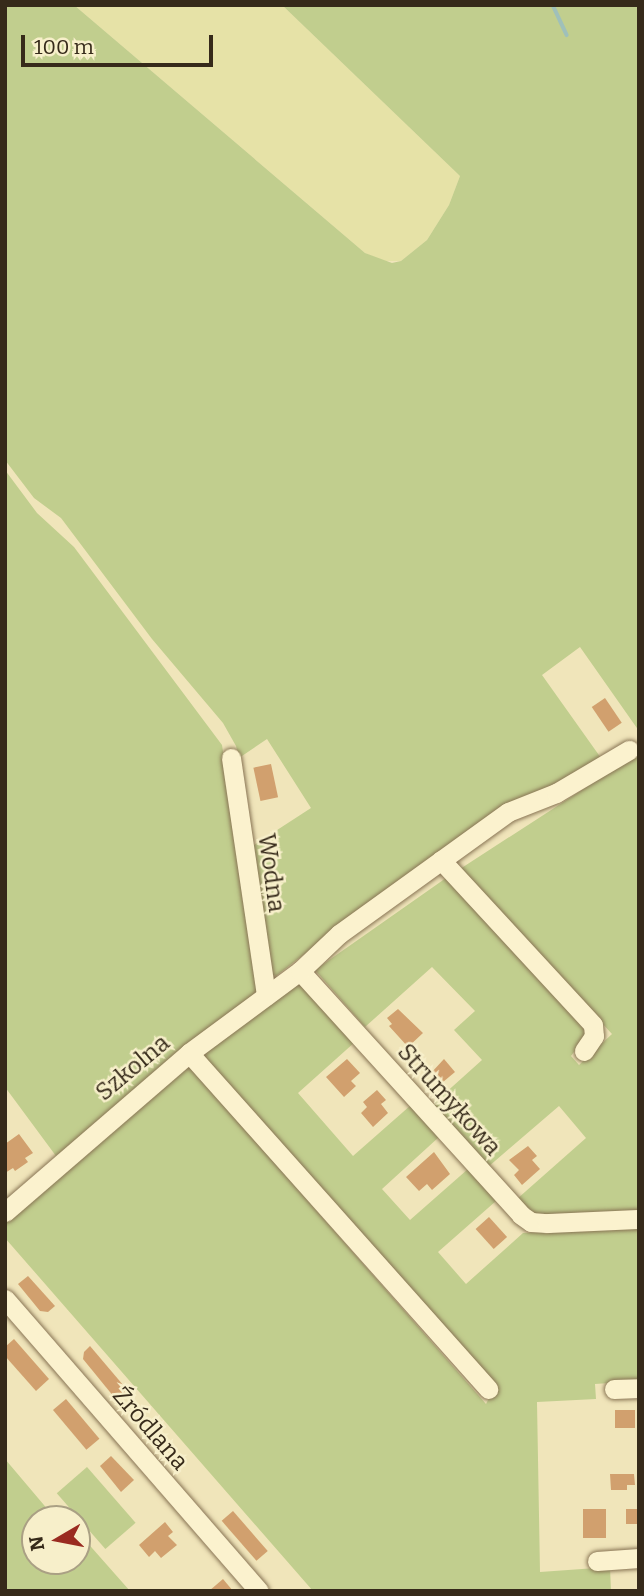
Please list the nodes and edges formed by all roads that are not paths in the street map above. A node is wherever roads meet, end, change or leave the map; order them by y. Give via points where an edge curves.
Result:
1 (629, 750) dead end
2 (231, 758) dead end
3 (441, 860) junction
4 (300, 971) junction
5 (266, 995) junction
6 (584, 1051) dead end
7 (189, 1053) junction
8 (6, 1210) edge
9 (639, 1219) edge
10 (5, 1299) edge
11 (639, 1388) edge
12 (614, 1389) dead end
13 (488, 1390) dead end
14 (639, 1558) edge
15 (597, 1561) dead end
16 (259, 1591) edge

1 - 3 street, Szkolna via 556,793 508,812
2 - 5 street, Wodna
3 - 4 street, Szkolna via 339,934
3 - 6 street via 593,1025 594,1036
4 - 5 street, Szkolna
4 - 9 street, Strumykowa via 521,1215 531,1222
5 - 7 street, Szkolna
7 - 8 street, Szkolna
7 - 13 street
10 - 16 street, Źródlana
11 - 12 street
14 - 15 street

